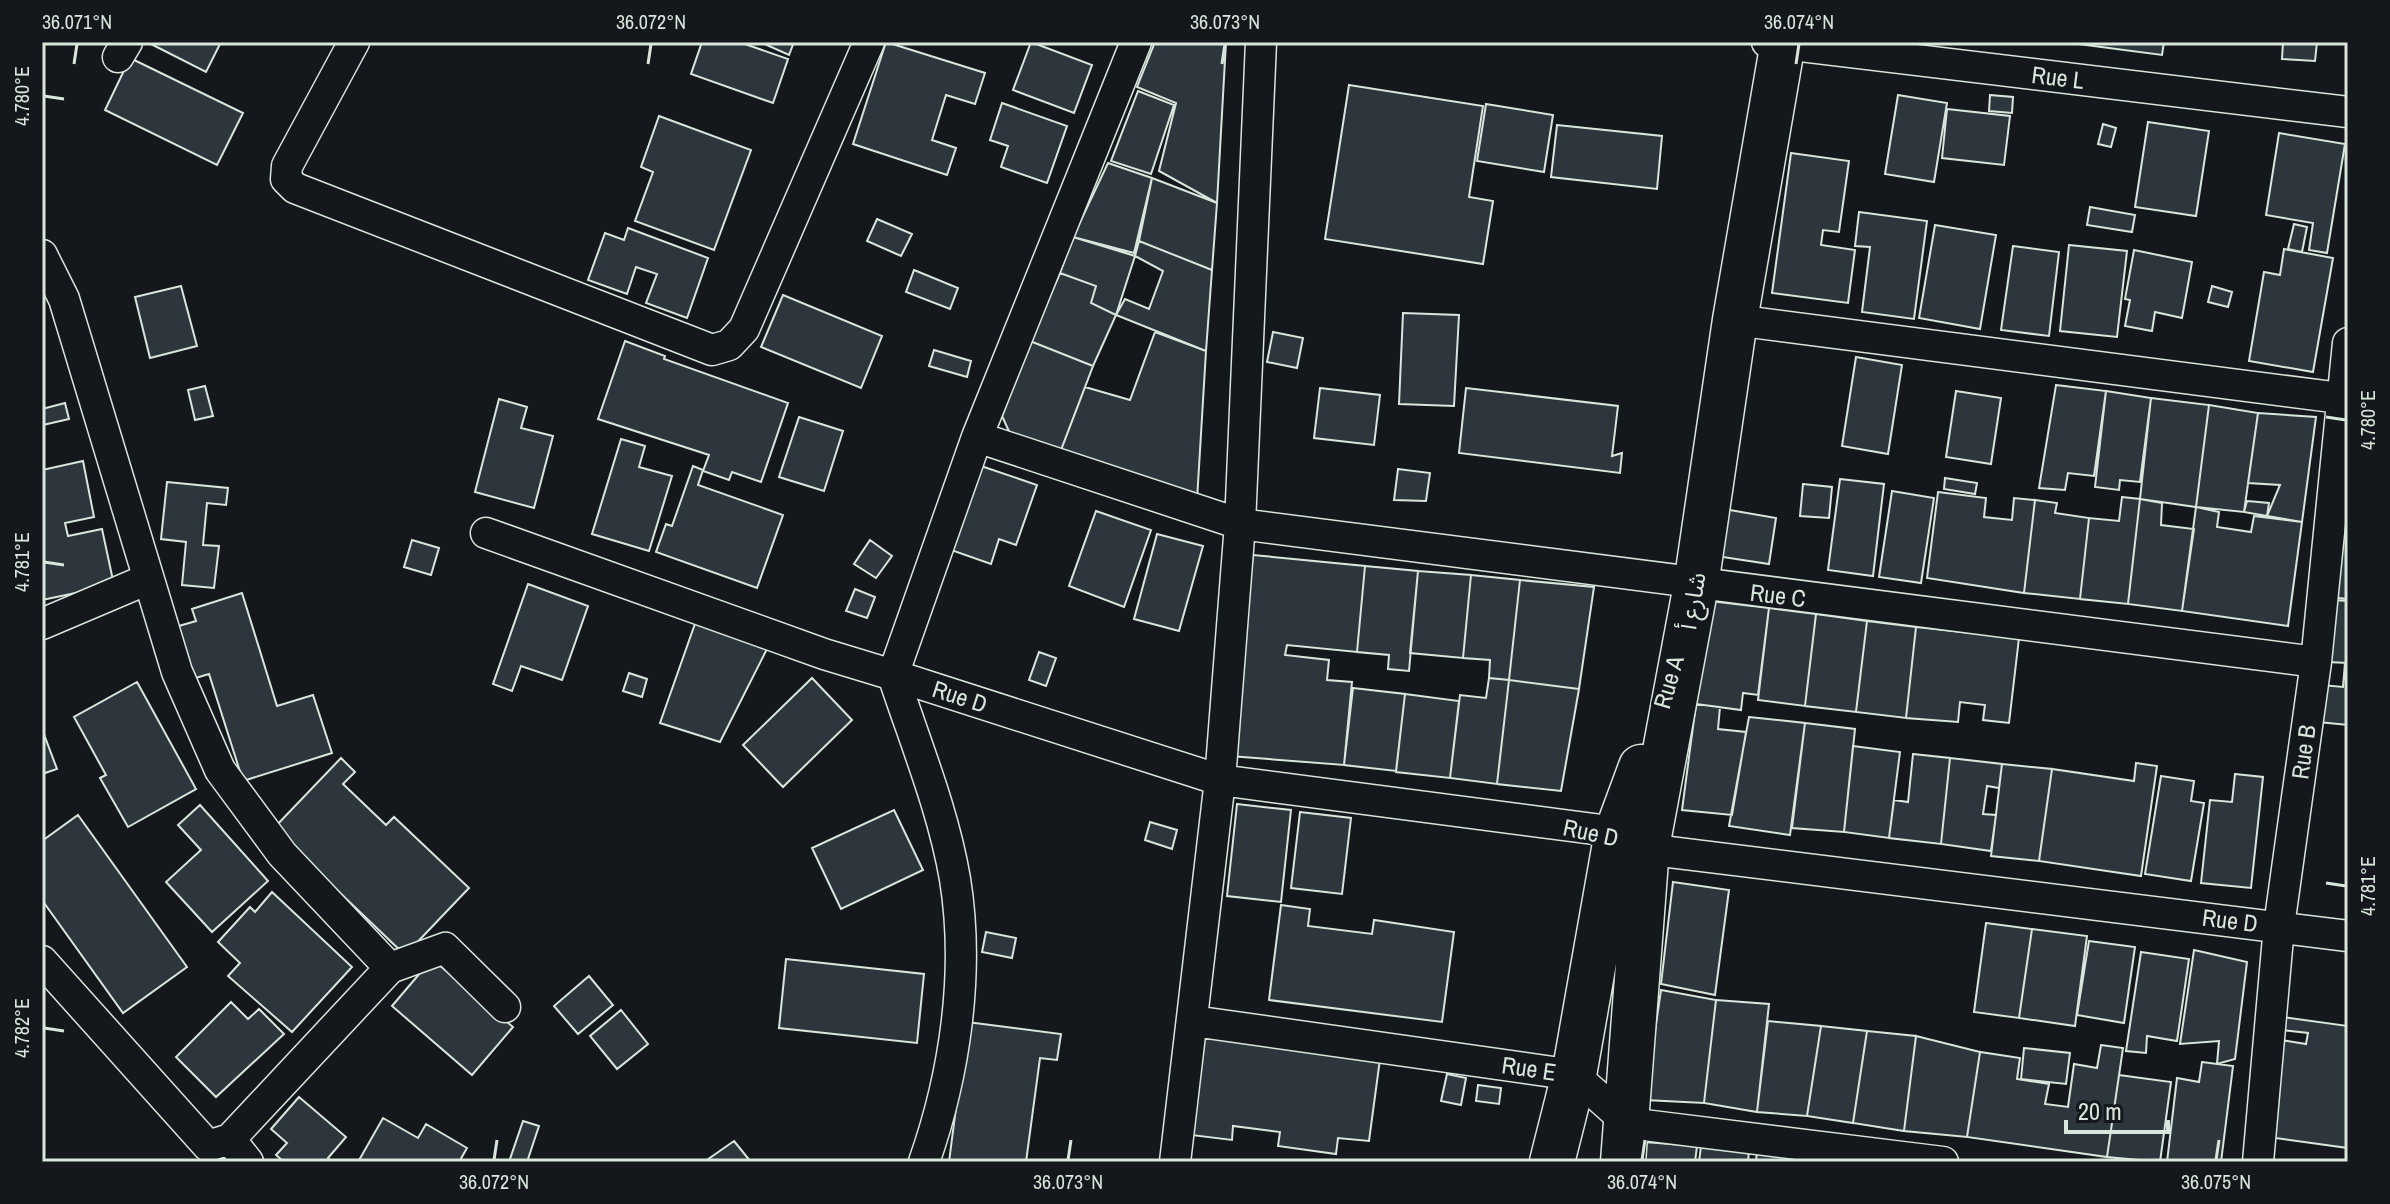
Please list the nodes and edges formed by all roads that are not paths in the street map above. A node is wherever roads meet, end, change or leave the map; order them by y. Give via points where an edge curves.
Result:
1 (354, 42) edge
2 (869, 42) edge
3 (1136, 42) edge
4 (1261, 42) edge
5 (1778, 42) edge
6 (2348, 112) edge
7 (42, 255) edge
8 (1735, 320) junction
9 (2348, 343) edge
10 (2344, 398) edge
11 (977, 437) junction
12 (1240, 524) junction
13 (486, 533) dead end
14 (148, 579) junction
15 (1696, 585) junction
16 (42, 624) edge
17 (2316, 662) junction
18 (1674, 665) junction
19 (893, 675) junction
20 (1653, 734) joint
21 (1220, 780) junction
22 (1636, 843) junction
23 (2279, 926) junction
24 (2348, 936) edge
25 (42, 961) edge
26 (390, 968) junction
27 (505, 1007) dead end
28 (1193, 1021) junction
29 (1574, 1075) junction
30 (1625, 1143) edge
31 (239, 1151) edge
32 (924, 1162) edge
33 (1175, 1162) edge
34 (1552, 1162) edge
35 (1943, 1162) edge
36 (2258, 1162) edge

1 - 2 street via 287,166 286,179 295,188 712,350 729,345 744,329
3 - 11 street
4 - 12 street
5 - 6 street, Rue L
5 - 8 street, شارع أ
7 - 14 street via 69,313
8 - 10 street
8 - 15 street, شارع أ
9 - 10 street, Rue B
10 - 17 street, Rue B
11 - 12 street, Rue C
11 - 19 street
12 - 15 street, Rue C
12 - 21 street
13 - 19 street, Rue D
14 - 16 street
14 - 26 street via 177,672 220,770 282,854
15 - 17 street, Rue C
15 - 18 street, Rue A
15 - 22 street, شارع أ
17 - 23 street, Rue B
18 - 20 street, Rue A
18 - 22 street, شارع أ
19 - 21 street, Rue D
19 - 32 street via 938,809 955,881 957,1023 946,1091
20 - 22 street, شارع أ
21 - 22 street, Rue D
21 - 28 street
22 - 23 street, Rue D
22 - 29 street, شارع أ
22 - 30 street, شارع أ
23 - 24 street, Rue D
23 - 36 street, Rue B
25 - 31 street via 208,1146
26 - 27 street via 445,948
26 - 31 street
28 - 29 street, Rue E
28 - 33 street
29 - 30 street, Rue E
29 - 34 street, شارع أ
30 - 35 street

